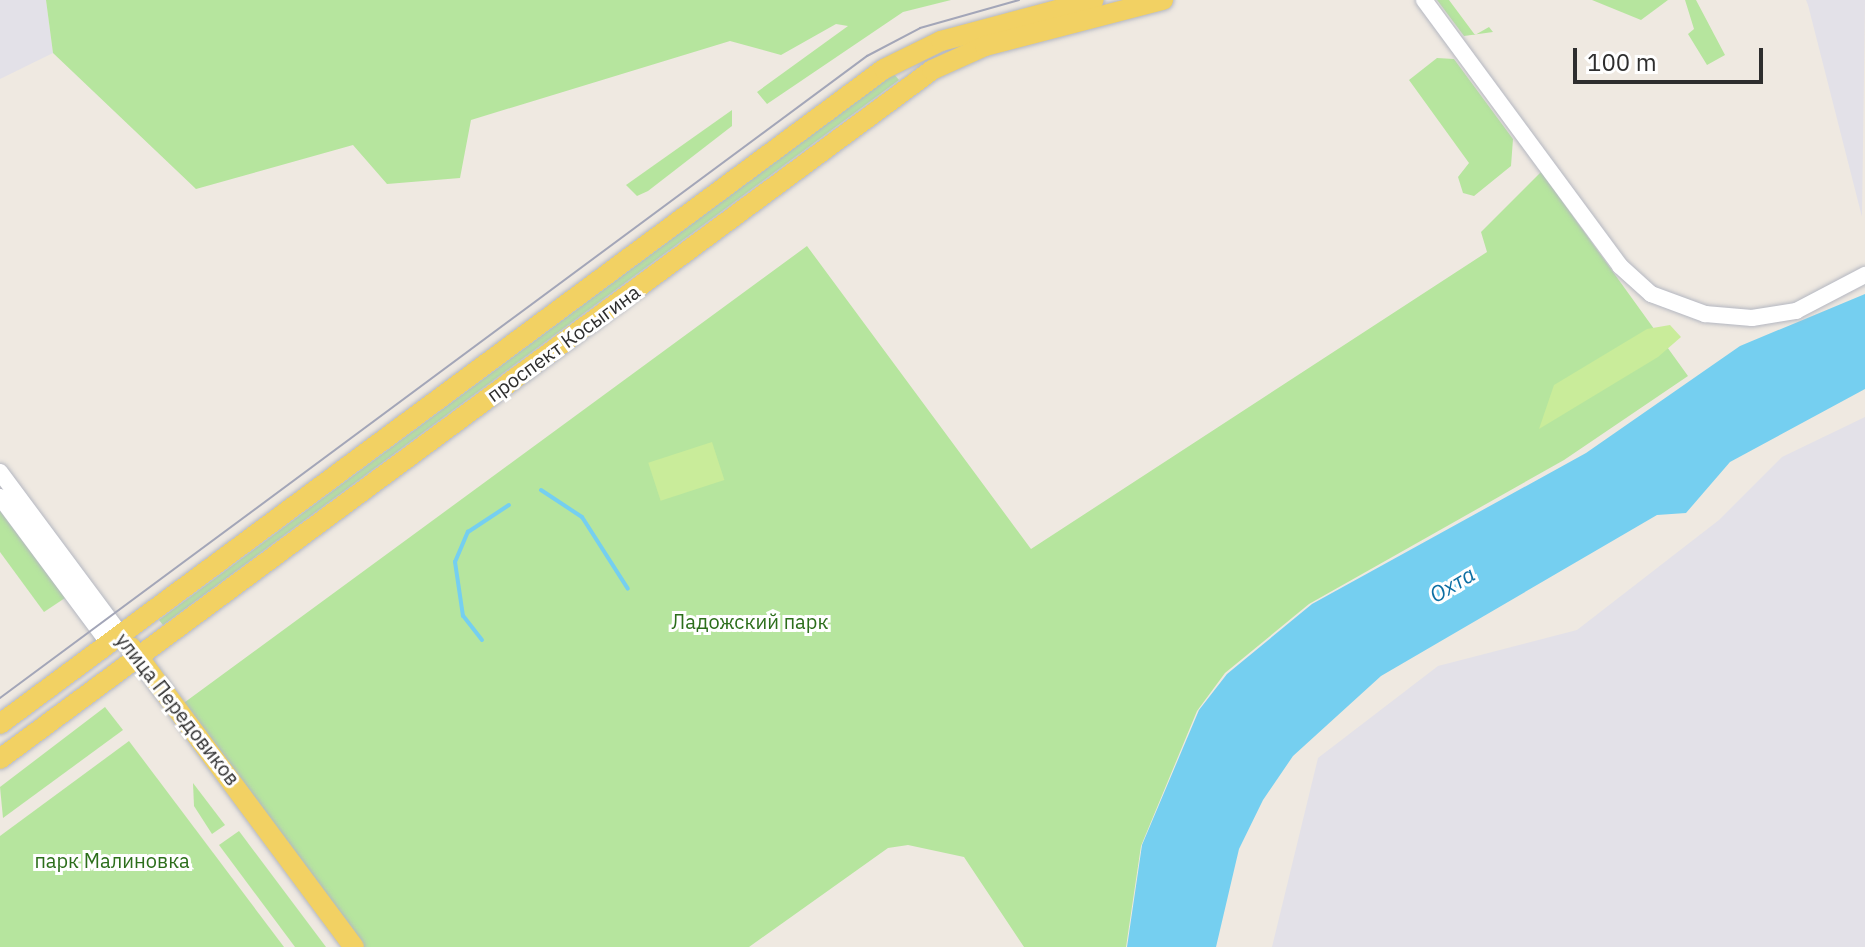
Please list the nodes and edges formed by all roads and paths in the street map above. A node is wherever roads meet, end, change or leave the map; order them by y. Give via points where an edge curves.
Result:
1 (1094, 0) edge
2 (1163, 0) edge
3 (1424, 0) edge
4 (1865, 275) edge
5 (0, 472) edge
6 (0, 497) edge
7 (115, 639) junction
8 (133, 661) junction
9 (0, 724) edge
10 (0, 759) edge
11 (338, 947) edge
12 (354, 947) edge

1 - 7 main road, проспект Косыгина via 941,41 884,69
2 - 8 main road, проспект Косыгина via 985,46 932,70
3 - 4 street via 1620,266 1651,294 1705,314 1752,318 1796,311
5 - 7 street, улица Передовиков
6 - 7 street, улица Передовиков
7 - 8 main road, улица Передовиков
7 - 9 main road, проспект Косыгина
8 - 10 main road, проспект Косыгина
8 - 11 main road, улица Передовиков
8 - 12 main road, улица Передовиков

